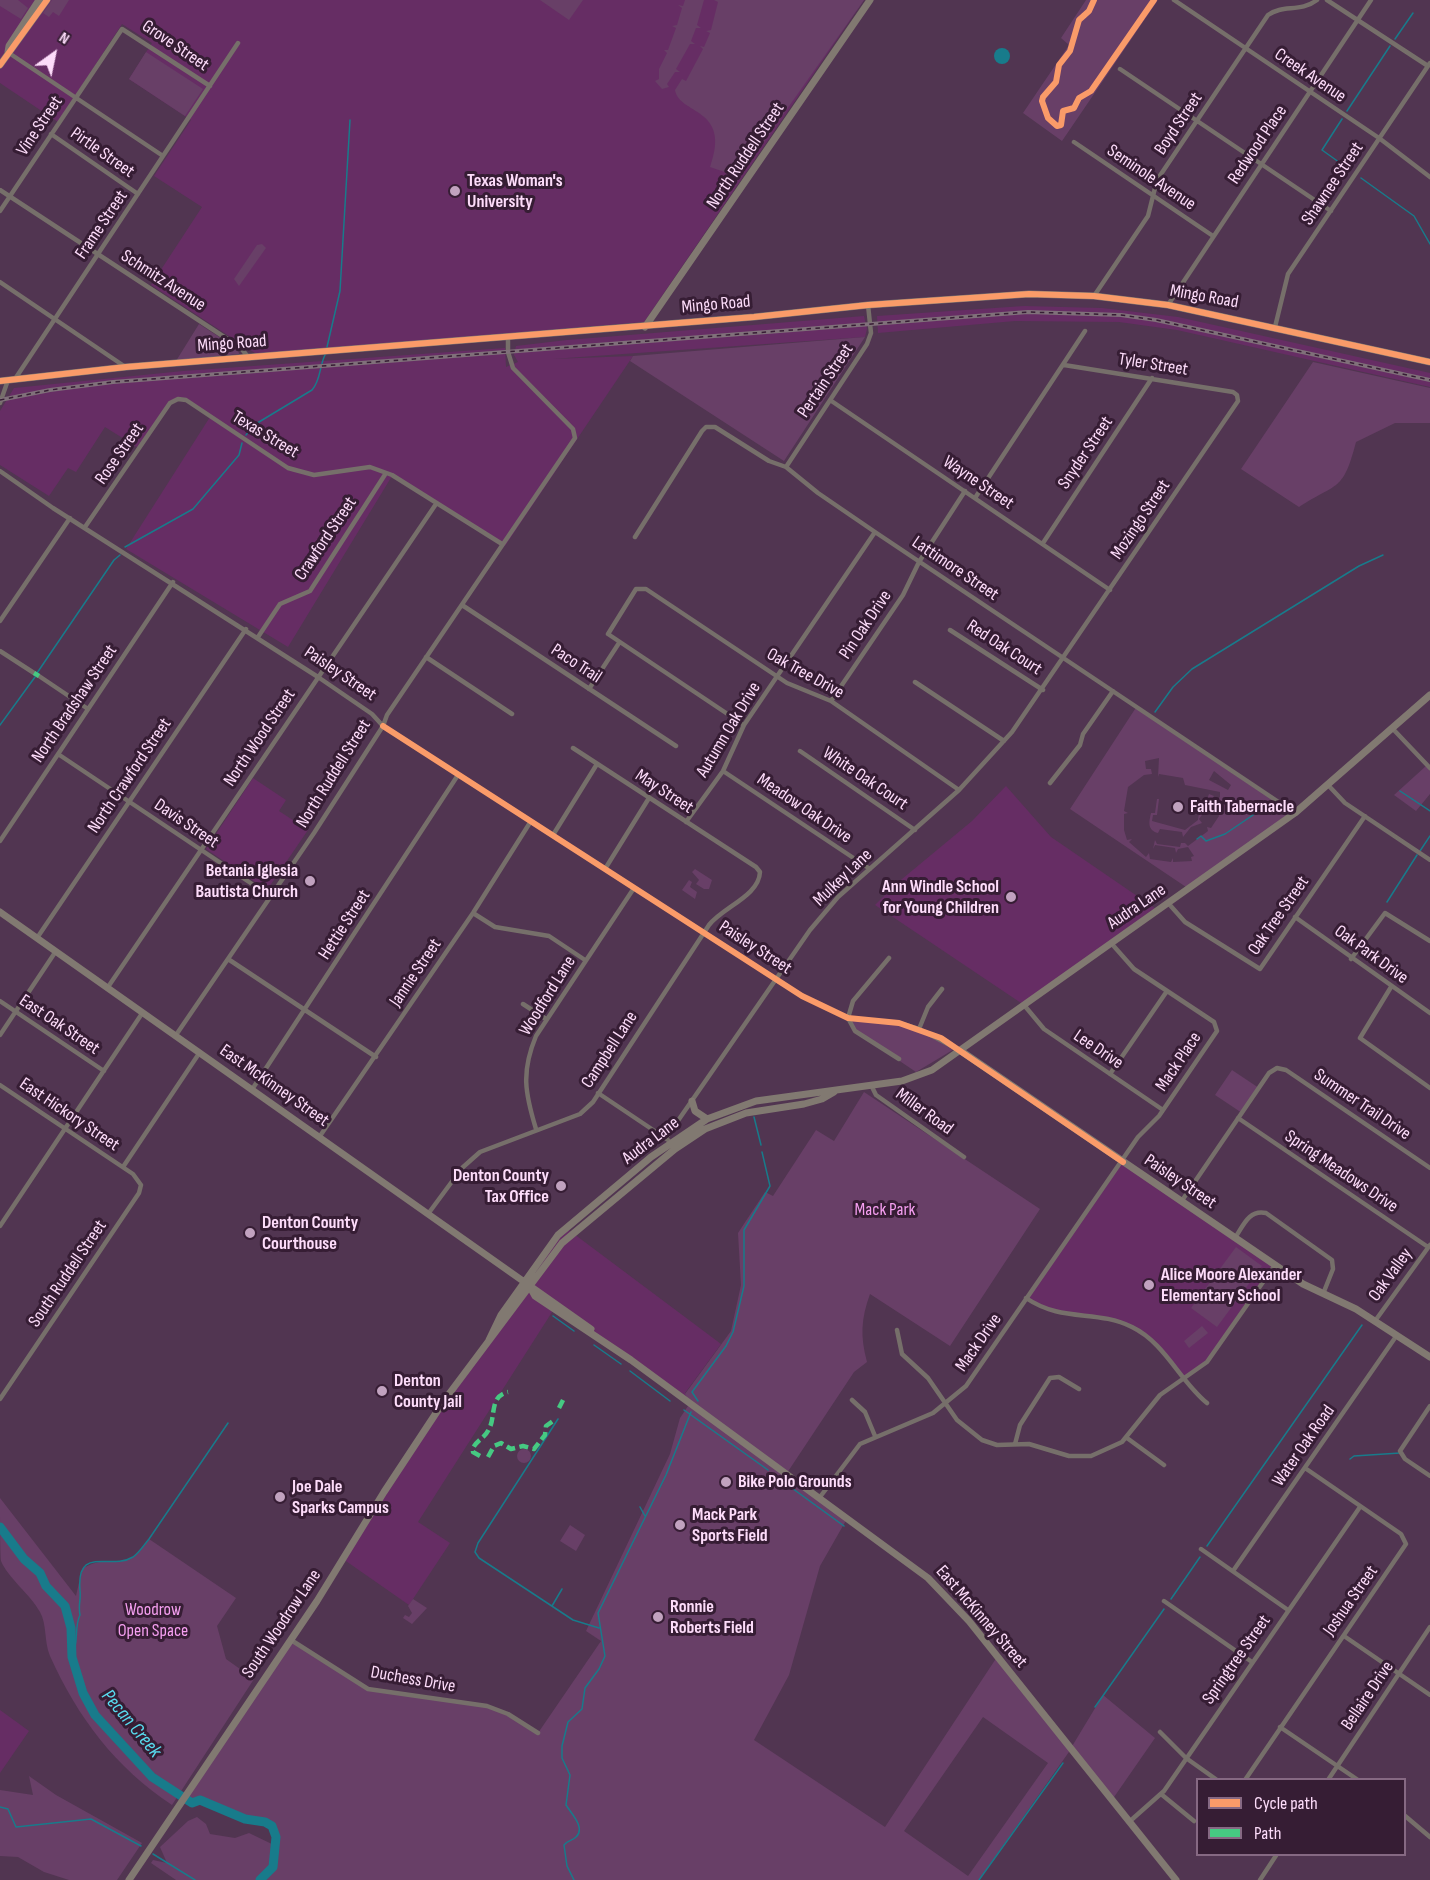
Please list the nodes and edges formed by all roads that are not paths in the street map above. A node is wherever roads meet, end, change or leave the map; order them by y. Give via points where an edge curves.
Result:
1 (39, 0) edge
2 (47, 0) edge
3 (870, 0) edge
4 (1174, 0) edge
5 (1317, 0) edge
6 (1327, 0) edge
7 (1342, 0) edge
8 (1371, 0) edge
9 (1338, 6) junction
10 (1359, 20) junction
11 (124, 28) joint
12 (238, 43) dead end
13 (1246, 49) junction
14 (8, 52) junction
15 (0, 65) edge
16 (1429, 65) edge
17 (1120, 69) dead end
18 (210, 86) junction
19 (1310, 92) junction
20 (76, 98) junction
21 (1197, 121) junction
22 (51, 134) junction
23 (1379, 138) junction
24 (1074, 142) dead end
25 (163, 156) junction
26 (1262, 164) junction
27 (1430, 177) edge
28 (0, 189) edge
29 (138, 194) junction
30 (10, 196) junction
31 (1154, 197) junction
32 (0, 211) edge
33 (1330, 211) junction
34 (1213, 236) junction
35 (98, 254) junction
36 (0, 282) edge
37 (1094, 296) junction
38 (868, 305) junction
39 (1168, 305) junction
40 (55, 319) junction
41 (645, 327) junction
42 (1275, 327) junction
43 (1085, 331) dead end
44 (508, 337) junction
45 (249, 358) junction
46 (1430, 362) edge
47 (1064, 365) junction
48 (126, 368) junction
49 (1152, 378) junction
50 (8, 380) edge
51 (1237, 395) joint
52 (178, 399) joint
53 (830, 400) junction
54 (0, 404) edge
55 (786, 467) junction
56 (0, 471) edge
57 (386, 473) junction
58 (965, 491) junction
59 (975, 498) junction
60 (436, 504) junction
61 (70, 518) junction
62 (85, 526) junction
63 (874, 532) junction
64 (635, 537) dead end
65 (1043, 543) junction
66 (502, 544) junction
67 (919, 562) junction
68 (173, 582) junction
69 (1110, 590) junction
70 (462, 605) junction
71 (0, 621) edge
72 (246, 629) junction
73 (950, 630) dead end
74 (258, 637) junction
75 (619, 643) junction
76 (0, 651) edge
77 (426, 657) junction
78 (1064, 658) junction
79 (318, 677) junction
80 (778, 677) junction
81 (915, 682) dead end
82 (589, 689) junction
83 (1043, 690) junction
84 (1113, 691) junction
85 (1430, 695) edge
86 (831, 701) junction
87 (88, 709) junction
88 (512, 714) dead end
89 (744, 725) junction
90 (383, 726) junction
91 (1392, 729) junction
92 (1004, 741) junction
93 (676, 746) dead end
94 (573, 748) dead end
95 (800, 751) dead end
96 (58, 754) junction
97 (597, 765) junction
98 (1430, 768) edge
99 (723, 771) junction
100 (458, 775) junction
101 (1050, 783) dead end
102 (1328, 785) junction
103 (959, 790) junction
104 (649, 798) junction
105 (129, 802) junction
106 (1295, 813) junction
107 (1365, 816) junction
108 (531, 821) junction
109 (686, 822) junction
110 (915, 830) junction
111 (553, 835) junction
112 (0, 840) edge
113 (201, 850) junction
114 (741, 858) joint
115 (1430, 860) edge
116 (605, 869) junction
117 (870, 869) junction
118 (634, 888) junction
119 (270, 897) junction
120 (1169, 904) junction
121 (0, 912) edge
122 (473, 913) junction
123 (1296, 917) junction
124 (704, 933) junction
125 (37, 938) junction
126 (1430, 941) edge
127 (1111, 943) junction
128 (56, 951) junction
129 (889, 958) dead end
130 (228, 959) junction
131 (1351, 959) junction
132 (585, 960) junction
133 (775, 978) junction
134 (108, 987) junction
135 (1391, 987) junction
136 (942, 989) dead end
137 (1167, 991) junction
138 (0, 1001) edge
139 (523, 1004) dead end
140 (1024, 1005) junction
141 (306, 1008) junction
142 (16, 1011) junction
143 (143, 1012) junction
144 (1430, 1013) edge
145 (848, 1018) junction
146 (546, 1019) junction
147 (919, 1029) junction
148 (0, 1035) edge
149 (176, 1035) junction
150 (961, 1051) junction
151 (200, 1052) junction
152 (376, 1057) junction
153 (899, 1059) dead end
154 (104, 1071) junction
155 (1110, 1074) junction
156 (0, 1085) edge
157 (871, 1085) junction
158 (253, 1088) junction
159 (1430, 1088) edge
160 (834, 1092) junction
161 (598, 1093) junction
162 (780, 1097) junction
163 (692, 1101) junction
164 (782, 1107) junction
165 (1163, 1110) junction
166 (1238, 1118) junction
167 (707, 1119) junction
168 (65, 1129) junction
169 (536, 1129) junction
170 (320, 1137) junction
171 (671, 1143) junction
172 (964, 1157) dead end
173 (1123, 1162) junction
174 (123, 1167) junction
175 (1430, 1168) edge
176 (1181, 1202) junction
177 (429, 1215) junction
178 (0, 1226) edge
179 (1235, 1238) junction
180 (1429, 1246) edge
181 (1275, 1265) junction
182 (526, 1284) junction
183 (1323, 1294) junction
184 (1026, 1299) junction
185 (1375, 1321) junction
186 (897, 1330) dead end
187 (1397, 1335) junction
188 (489, 1340) joint
189 (1430, 1357) edge
190 (1184, 1380) junction
191 (1080, 1389) dead end
192 (0, 1399) edge
193 (852, 1400) dead end
194 (1207, 1403) dead end
195 (945, 1404) junction
196 (1430, 1406) edge
197 (875, 1436) junction
198 (1127, 1438) junction
199 (1015, 1444) junction
200 (1164, 1465) dead end
201 (1305, 1468) junction
202 (1430, 1476) edge
203 (820, 1497) junction
204 (1360, 1506) junction
205 (1201, 1549) dead end
206 (1233, 1571) junction
207 (1164, 1601) dead end
208 (1288, 1610) junction
209 (1430, 1627) edge
210 (1344, 1636) junction
211 (291, 1640) junction
212 (1252, 1662) junction
213 (1398, 1674) junction
214 (1430, 1695) edge
215 (1280, 1728) junction
216 (1160, 1732) dead end
217 (538, 1733) dead end
218 (1186, 1758) junction
219 (1337, 1766) junction
220 (1216, 1778) edge
221 (1246, 1778) edge
222 (1329, 1778) edge
223 (1356, 1778) edge
224 (1161, 1794) junction
225 (1406, 1817) edge
226 (1194, 1821) dead end
227 (1129, 1822) junction
228 (1430, 1837) edge
229 (1276, 1856) edge
230 (129, 1880) edge
231 (1176, 1880) edge
232 (1260, 1880) edge

1 - 14 street
2 - 14 street
3 - 41 street, North Ruddell Street
4 - 13 street, Creek Avenue
5 - 13 street, Boyd Street via 1302,9 1272,12
6 - 9 street
7 - 9 street
8 - 10 street, Redwood Place
9 - 10 street
10 - 16 street
10 - 19 street, Redwood Place
11 - 18 street, Grove Street
11 - 20 street, Vine Street
12 - 18 street, Frame Street
13 - 19 street, Creek Avenue
13 - 21 street, Boyd Street
14 - 15 street
14 - 20 street
16 - 23 street, Shawnee Street
17 - 21 street
18 - 25 street, Frame Street
19 - 23 street, Creek Avenue
19 - 26 street, Redwood Place
20 - 22 street, Vine Street
20 - 25 street
21 - 26 street
21 - 31 street, Boyd Street via 1156,180
22 - 29 street, Pirtle Street
22 - 30 street, Vine Street
23 - 27 street, Creek Avenue
23 - 33 street, Shawnee Street
24 - 31 street, Seminole Avenue
25 - 29 street, Frame Street
26 - 33 street
26 - 34 street, Redwood Place
28 - 30 street, Schmitz Avenue
29 - 35 street, Frame Street
30 - 32 street, Vine Street
30 - 35 street, Schmitz Avenue
31 - 34 street, Seminole Avenue
31 - 37 street, Boyd Street via 1148,216
33 - 42 street, Shawnee Street via 1286,279
34 - 39 street, Redwood Place
35 - 40 street, Frame Street
35 - 45 street, Schmitz Avenue via 241,348
36 - 40 street
37 - 38 street, Mingo Road via 1029,294
37 - 39 street, Mingo Road
38 - 41 street, Mingo Road
38 - 53 street, Pertain Street via 871,333 867,344
39 - 42 street, Mingo Road
40 - 48 street
40 - 50 street, Frame Street
41 - 44 street, Mingo Road
42 - 46 street, Mingo Road
43 - 47 street
44 - 45 street, Mingo Road
44 - 66 street, North Ruddell Street via 513,368 573,429 575,438
45 - 48 street, Mingo Road
47 - 49 street, Tyler Street
47 - 59 street
48 - 50 street, Mingo Road
49 - 51 street, Tyler Street
49 - 65 street, Snyder Street
50 - 54 street, Frame Street
51 - 69 street, Mozingo Street via 1238,401
52 - 57 street, Texas Street via 186,400 288,468 314,475 370,467
52 - 62 street, Rose Street via 170,403
53 - 55 street, Pertain Street
53 - 58 street, Wayne Street
55 - 63 street, Lattimore Street
55 - 64 street, Lattimore Street via 769,461 715,427 706,427
56 - 61 street, Paisley Street
57 - 60 street, Texas Street
57 - 74 street, Crawford Street via 310,591 280,604
58 - 59 street, Wayne Street
58 - 67 street
59 - 65 street, Wayne Street
60 - 66 street, Texas Street
60 - 79 street, North Wood Street
61 - 62 street, Paisley Street
61 - 71 street
62 - 68 street, Paisley Street
63 - 67 street, Lattimore Street
63 - 80 street, Autumn Oak Drive
65 - 69 street, Wayne Street
66 - 70 street, North Ruddell Street
67 - 78 street, Lattimore Street
67 - 86 street, Pin Oak Drive via 903,595
68 - 72 street, Paisley Street
68 - 87 street, North Bradshaw Street
69 - 78 street, Mozingo Street
70 - 77 street, North Ruddell Street
70 - 82 street, Paco Trail
72 - 74 street, Paisley Street
72 - 105 street, North Crawford Street
73 - 83 street, Red Oak Court
74 - 79 street, Paisley Street
75 - 80 street, Oak Tree Drive via 608,634 610,627 640,587
75 - 82 street
75 - 89 street
76 - 87 street
77 - 88 street
77 - 90 street, North Ruddell Street
78 - 83 street, Mulkey Lane
78 - 84 street, Lattimore Street
79 - 90 street, Paisley Street
79 - 113 street, North Wood Street
80 - 86 street, Oak Tree Drive
80 - 89 street, Autumn Oak Drive
81 - 92 street
82 - 93 street, Paco Trail
83 - 92 street, Mulkey Lane
84 - 101 street via 1083,734 1080,745
84 - 106 street, Lattimore Street
85 - 91 street, Audra Lane
86 - 103 street, Oak Tree Drive
87 - 96 street, North Bradshaw Street
89 - 99 street, Autumn Oak Drive
90 - 100 street, Paisley Street
90 - 119 street, North Ruddell Street
91 - 98 street
91 - 102 street, Audra Lane
92 - 103 street, Mulkey Lane
94 - 97 street, May Street
95 - 110 street, White Oak Court
96 - 105 street, Davis Street
96 - 112 street, North Bradshaw Street
97 - 104 street, May Street
97 - 111 street
99 - 109 street, Autumn Oak Drive
99 - 117 street, Meadow Oak Drive
100 - 108 street, Paisley Street
100 - 141 street, Hettie Street
102 - 106 street, Audra Lane
102 - 107 street
103 - 110 street, Mulkey Lane
104 - 109 street, May Street
104 - 116 street
105 - 113 street, Davis Street
105 - 125 street, North Crawford Street
106 - 120 street, Audra Lane
107 - 115 street
107 - 123 street, Oak Tree Street
108 - 111 street, Paisley Street
108 - 122 street, Jannie Street
109 - 114 street, May Street
110 - 117 street, Mulkey Lane
111 - 116 street, Paisley Street
113 - 119 street, Davis Street
113 - 134 street, North Wood Street
114 - 124 street, Campbell Lane via 760,872 758,883 723,910
116 - 118 street, Paisley Street
117 - 133 street, Mulkey Lane via 823,914
118 - 124 street, Paisley Street
118 - 132 street, Woodford Lane
119 - 130 street, North Ruddell Street
120 - 123 street, Oak Tree Street via 1185,922 1257,969
120 - 127 street, Audra Lane
121 - 125 street, East McKinney Street
122 - 132 street via 495,927 549,936
122 - 152 street, Jannie Street
123 - 131 street, Oak Park Drive
124 - 133 street, Paisley Street
124 - 161 street, Campbell Lane
125 - 128 street, East McKinney Street
126 - 131 street via 1385,913
127 - 137 street, Mack Place via 1131,966
127 - 140 street, Audra Lane
128 - 134 street, East McKinney Street
128 - 142 street
129 - 145 street via 853,1001
130 - 141 street
130 - 149 street, North Ruddell Street
131 - 135 street, Oak Park Drive
132 - 146 street, Woodford Lane
133 - 145 street, Paisley Street via 823,1008
133 - 163 street, Mulkey Lane
134 - 143 street, East McKinney Street
135 - 144 street, Oak Park Drive
135 - 159 street via 1360,1038
136 - 147 street via 928,1007
137 - 155 street
137 - 165 street, Mack Place via 1214,1022 1217,1028
138 - 142 street, East Oak Street
139 - 146 street
140 - 150 street, Audra Lane
140 - 155 street, Lee Drive via 1044,1029
141 - 152 street
141 - 158 street, Hettie Street
142 - 148 street
142 - 154 street, East Oak Street
143 - 149 street, East McKinney Street
143 - 154 street
145 - 147 street, Paisley Street
145 - 153 street via 855,1031
146 - 169 street, Woodford Lane via 527,1058 525,1083
147 - 150 street, Paisley Street
149 - 151 street, East McKinney Street
150 - 157 street, Audra Lane via 921,1075
150 - 173 street, Paisley Street
151 - 158 street, East McKinney Street
151 - 174 street
152 - 170 street, Jannie Street
154 - 168 street
155 - 165 street, Lee Drive
156 - 168 street, East Hickory Street
157 - 160 street, Audra Lane
157 - 172 street, Miller Road via 877,1095
158 - 170 street, East McKinney Street
160 - 162 street, Audra Lane
160 - 164 street, Audra Lane via 822,1099
161 - 169 street, Campbell Lane via 580,1114
161 - 171 street
162 - 164 street
162 - 167 street, Audra Lane via 731,1108
163 - 167 street via 695,1111
163 - 171 street, Mulkey Lane
164 - 171 street, Audra Lane via 726,1120
165 - 173 street, Mack Place via 1143,1131
166 - 175 street, Summer Trail Drive via 1269,1073 1277,1068 1286,1070
166 - 176 street
166 - 180 street, Spring Meadows Drive
167 - 171 street, Audra Lane
168 - 174 street, East Hickory Street
168 - 178 street
169 - 177 street, Campbell Lane via 471,1158
170 - 177 street, East McKinney Street
171 - 182 street, Audra Lane via 594,1210 558,1235
173 - 176 street, Paisley Street
173 - 184 street, Mack Drive
174 - 192 street, South Ruddell Street via 140,1180 139,1193
176 - 179 street, Paisley Street
177 - 182 street, East McKinney Street
179 - 181 street, Paisley Street
179 - 183 street via 1251,1215 1266,1214 1332,1260 1333,1269
180 - 185 street, Oak Valley
181 - 183 street, Paisley Street
181 - 190 street via 1213,1354
182 - 188 street, Audra Lane via 501,1316
182 - 203 street, East McKinney Street
183 - 185 street, Paisley Street
184 - 190 street via 1049,1312 1109,1319 1131,1327 1158,1346
184 - 195 street, Mack Drive via 975,1375
185 - 187 street, Paisley Street
186 - 195 street via 902,1354 928,1378
187 - 189 street, Paisley Street
187 - 201 street, Water Oak Road
188 - 211 street, South Woodrow Lane via 384,1492
190 - 194 street
190 - 198 street via 1160,1395
191 - 199 street via 1059,1377 1050,1378 1020,1425
193 - 197 street via 867,1414
195 - 197 street, Mack Drive via 922,1418
195 - 199 street via 960,1424 982,1440 997,1445
196 - 202 street via 1400,1453
197 - 203 street, Mack Drive via 855,1448
198 - 199 street via 1107,1451 1085,1457
198 - 200 street
201 - 204 street, Joshua Street
201 - 206 street, Water Oak Road
203 - 227 street, East McKinney Street via 939,1587
204 - 208 street, Springtree Street
204 - 210 street, Joshua Street via 1401,1534 1406,1544
205 - 206 street
206 - 208 street
207 - 212 street
208 - 212 street, Springtree Street
209 - 213 street, Bellaire Drive
210 - 213 street
210 - 215 street, Joshua Street
211 - 217 street, Duchess Drive via 368,1689 487,1706
211 - 230 street, South Woodrow Lane
212 - 218 street, Springtree Street
213 - 214 street
213 - 219 street, Bellaire Drive
215 - 219 street
215 - 221 street, Joshua Street
216 - 218 street
218 - 220 street
218 - 224 street, Springtree Street
219 - 222 street, Bellaire Drive
219 - 223 street
224 - 226 street
224 - 227 street, Springtree Street
225 - 228 street
227 - 231 street, East McKinney Street
229 - 232 street

